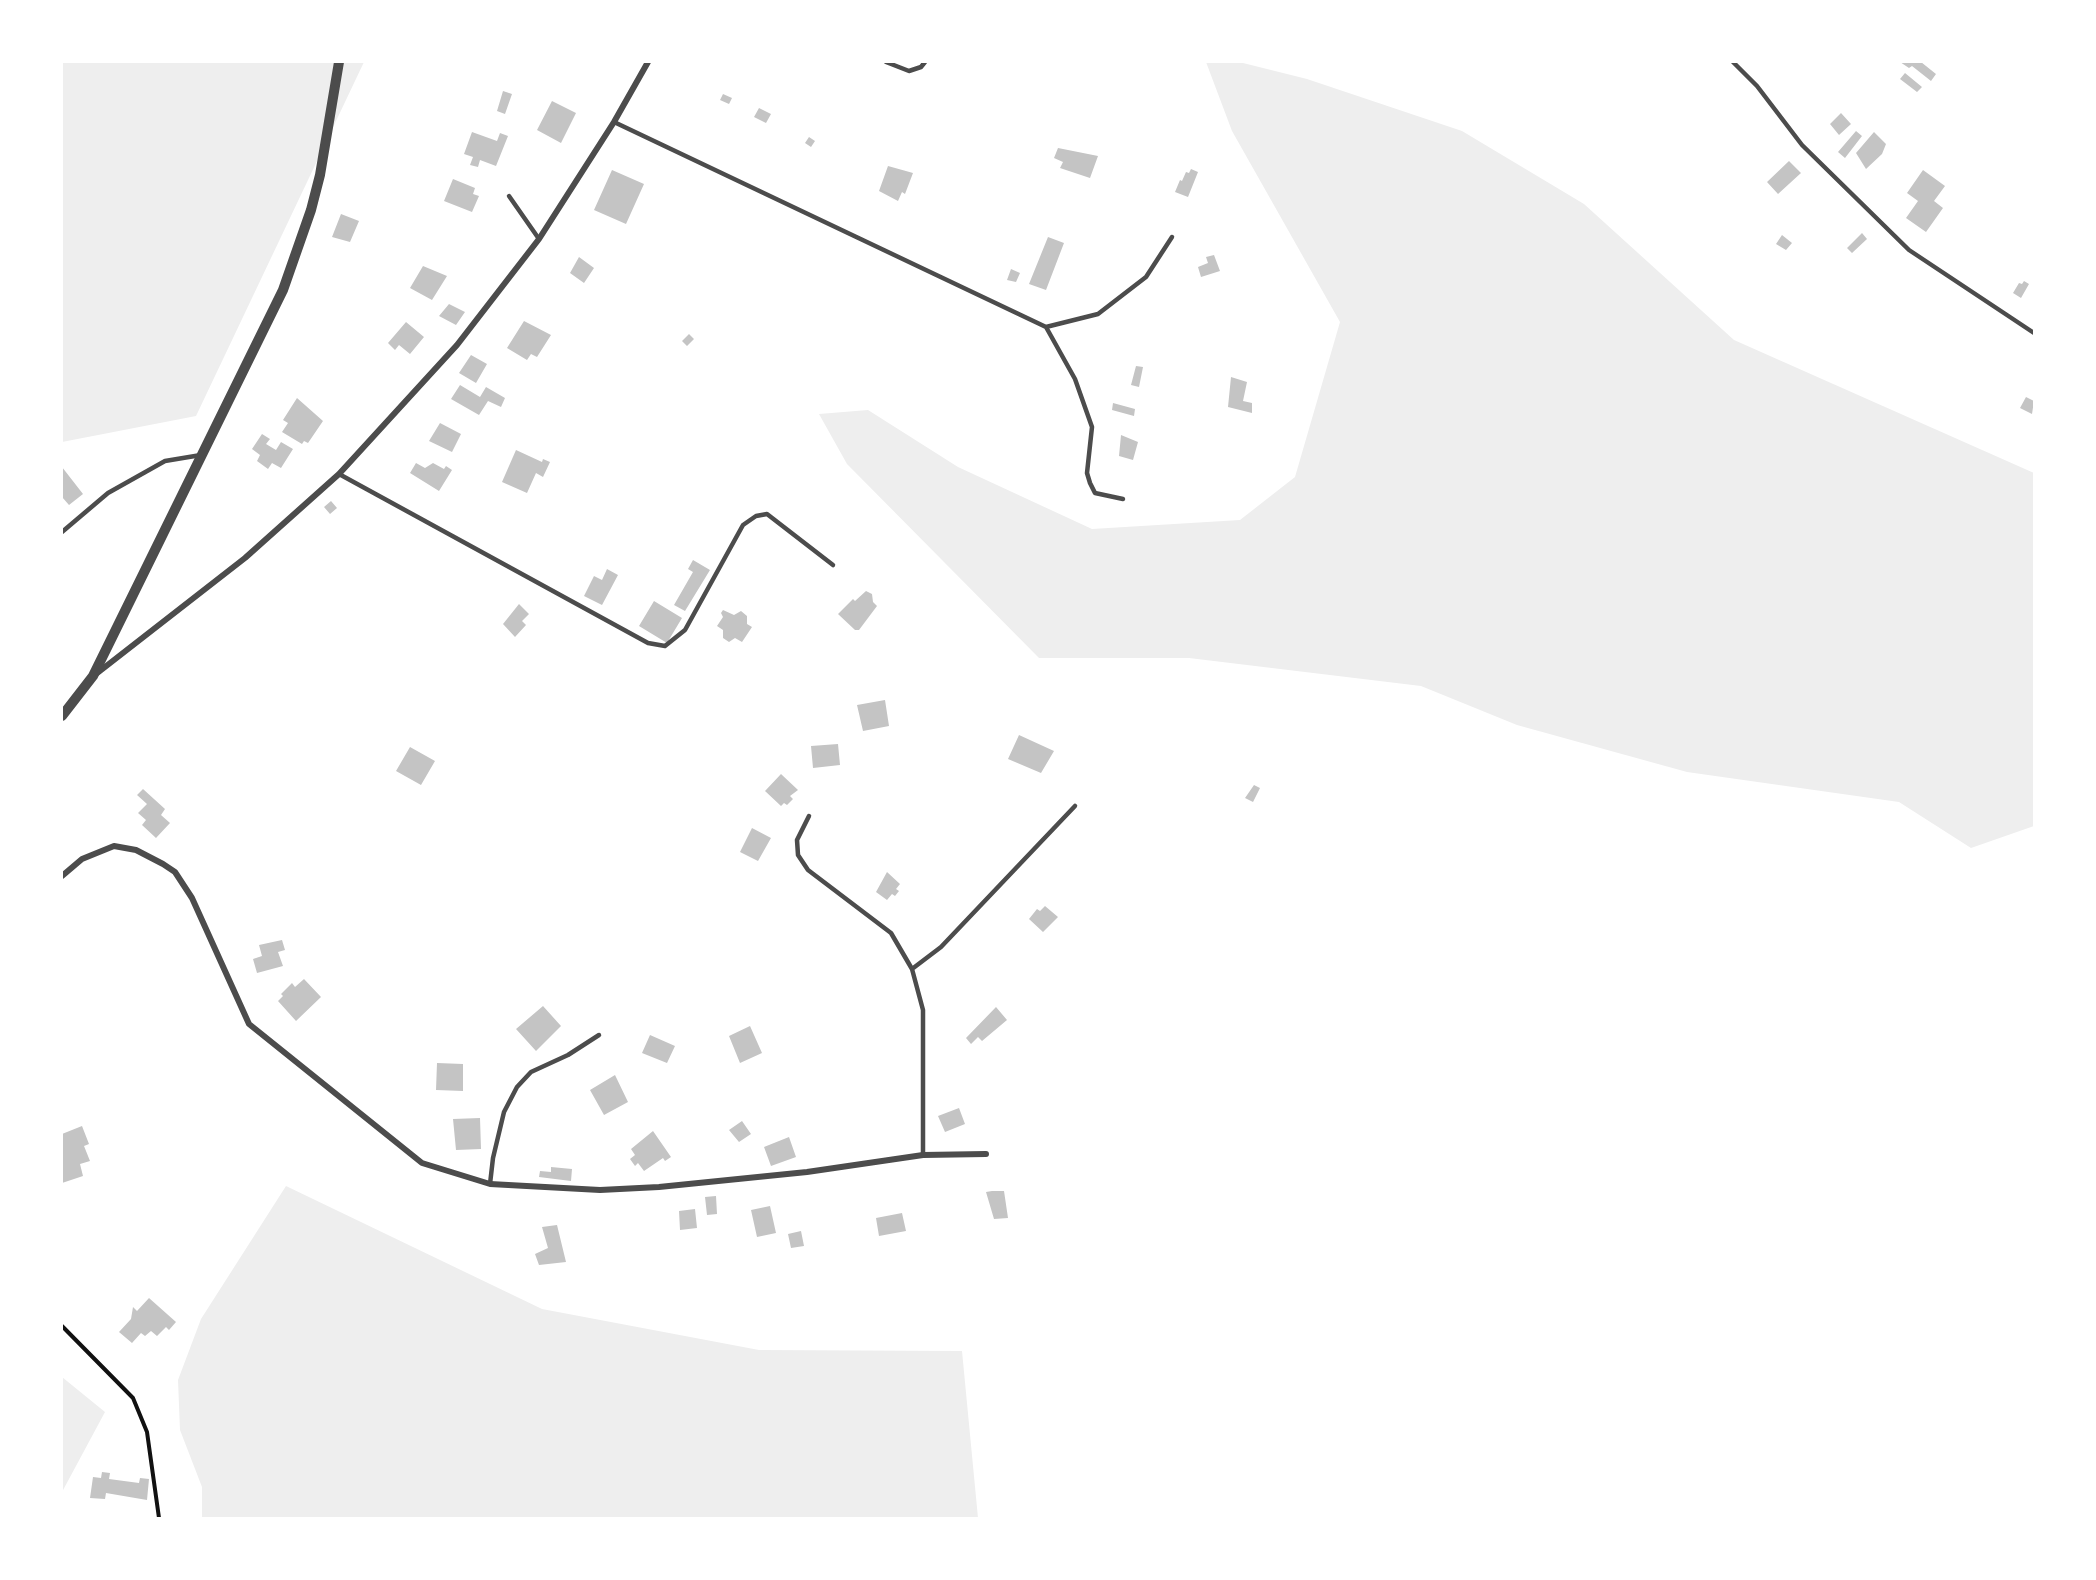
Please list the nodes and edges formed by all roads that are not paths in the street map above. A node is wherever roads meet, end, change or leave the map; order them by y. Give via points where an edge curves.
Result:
1 (339, 62) edge
2 (648, 62) edge
3 (886, 62) edge
4 (926, 62) edge
5 (1733, 62) edge
6 (614, 122) junction
7 (509, 196) dead end
8 (1172, 237) dead end
9 (539, 239) junction
10 (1046, 327) junction
11 (2034, 333) edge
12 (203, 455) junction
13 (339, 474) junction
14 (1124, 499) dead end
15 (62, 532) edge
16 (833, 565) dead end
17 (93, 676) junction
18 (62, 716) edge
19 (1075, 806) dead end
20 (809, 816) dead end
21 (62, 876) edge
22 (912, 969) junction
23 (599, 1035) dead end
24 (986, 1154) dead end
25 (923, 1155) junction
26 (490, 1184) junction

1 - 12 street via 320,175 300,243 269,324
2 - 6 street
3 - 4 lane via 909,71
5 - 11 lane via 1757,86 1802,145 1909,250
6 - 9 street
6 - 10 lane
7 - 9 lane
8 - 10 lane via 1146,277 1098,314
9 - 13 street via 457,345
10 - 14 lane via 1075,379 1092,427 1087,473 1090,483 1095,493
12 - 15 lane via 165,460 108,493
12 - 17 street
13 - 16 lane via 648,643 665,646 685,630 744,525 756,516 767,514
13 - 17 street via 245,558
17 - 18 street
19 - 22 lane via 941,947
20 - 22 lane via 797,840 798,855 808,870 891,933
21 - 26 street via 82,859 114,846 136,850 163,864 192,897 249,1024 422,1163
22 - 25 lane via 923,1010
23 - 26 lane via 531,1072 517,1087 504,1112
24 - 25 street
25 - 26 street via 659,1187 600,1190

